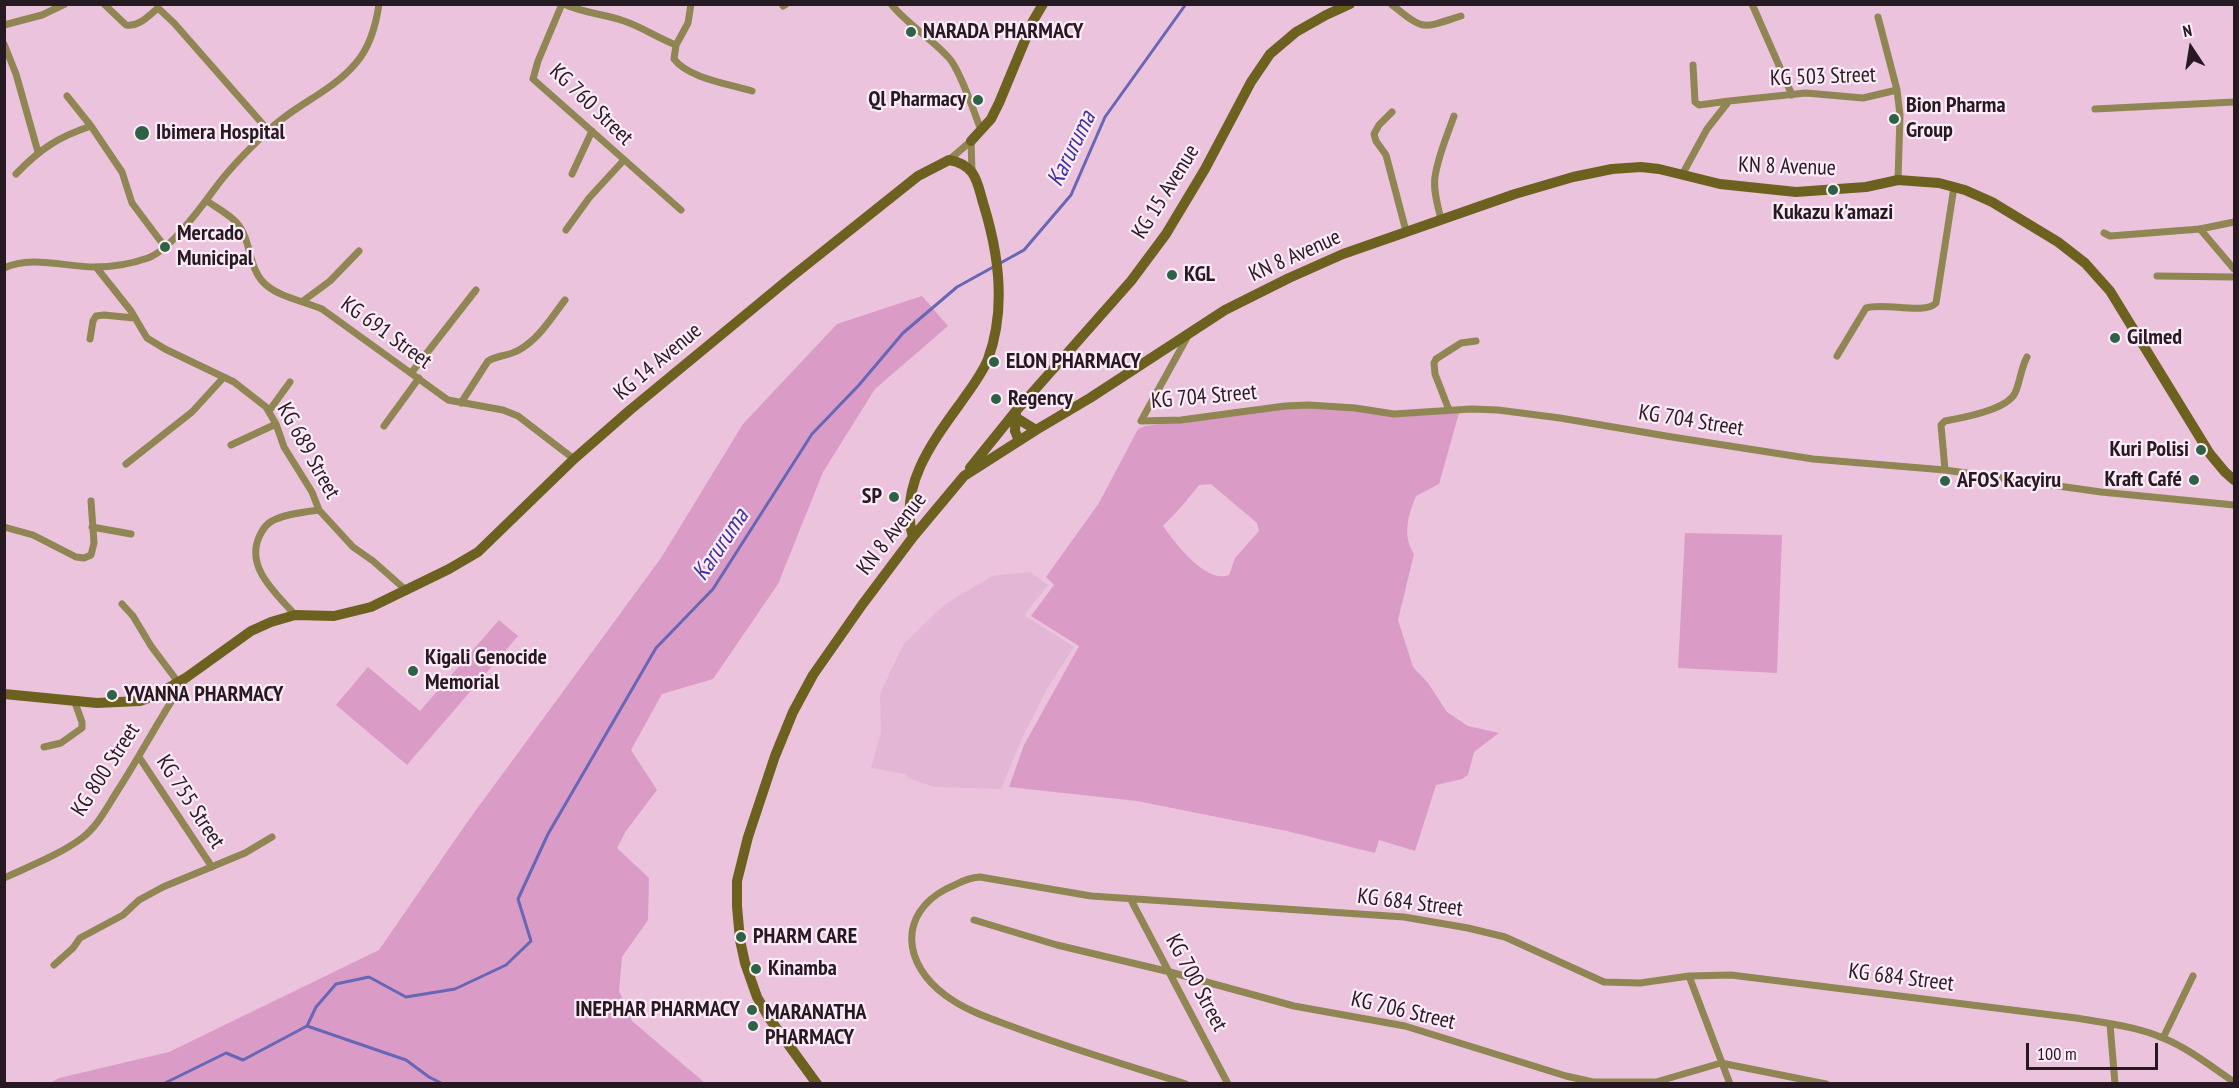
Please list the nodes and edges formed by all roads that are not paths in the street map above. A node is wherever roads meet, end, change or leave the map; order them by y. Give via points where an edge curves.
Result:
1 (65, 4) edge
2 (104, 4) edge
3 (379, 4) edge
4 (563, 4) edge
5 (691, 4) edge
6 (891, 4) edge
7 (1350, 4) edge
8 (1391, 4) edge
9 (1752, 4) edge
10 (1041, 5) edge
11 (159, 6) edge
12 (1461, 16) dead end
13 (1878, 17) dead end
14 (4, 25) edge
15 (4, 44) edge
16 (676, 45) junction
17 (1693, 65) dead end
18 (1897, 90) junction
19 (752, 91) dead end
20 (1792, 95) junction
21 (67, 96) dead end
22 (1729, 101) junction
23 (2235, 102) edge
24 (2095, 109) dead end
25 (1392, 112) dead end
26 (1454, 116) dead end
27 (91, 126) junction
28 (268, 130) junction
29 (981, 130) junction
30 (592, 131) junction
31 (970, 141) junction
32 (38, 152) junction
33 (949, 159) junction
34 (623, 160) junction
35 (972, 171) junction
36 (16, 174) dead end
37 (572, 174) dead end
38 (1682, 175) junction
39 (1898, 180) junction
40 (1954, 187) junction
41 (207, 201) junction
42 (681, 210) dead end
43 (1441, 220) junction
44 (2235, 222) edge
45 (2200, 229) junction
46 (566, 230) dead end
47 (1406, 231) junction
48 (2104, 233) dead end
49 (165, 247) junction
50 (359, 251) dead end
51 (96, 267) junction
52 (4, 268) edge
53 (2235, 269) edge
54 (2157, 276) dead end
55 (2235, 277) edge
56 (476, 290) dead end
57 (565, 300) dead end
58 (303, 301) junction
59 (134, 318) junction
60 (1190, 333) junction
61 (90, 339) dead end
62 (1476, 341) dead end
63 (1837, 356) dead end
64 (2027, 357) dead end
65 (412, 372) junction
66 (224, 377) junction
67 (418, 378) junction
68 (290, 382) dead end
69 (461, 404) junction
70 (1449, 410) junction
71 (269, 411) junction
72 (1016, 414) junction
73 (276, 424) junction
74 (384, 426) dead end
75 (1002, 429) junction
76 (1036, 429) junction
77 (1019, 441) junction
78 (231, 445) dead end
79 (1005, 450) junction
80 (574, 459) junction
81 (126, 464) dead end
82 (1945, 470) junction
83 (964, 476) junction
84 (2235, 480) edge
85 (91, 501) dead end
86 (2235, 505) edge
87 (319, 510) junction
88 (92, 527) junction
89 (4, 528) edge
90 (131, 534) dead end
91 (913, 537) junction
92 (407, 591) junction
93 (122, 604) dead end
94 (296, 615) junction
95 (182, 679) junction
96 (4, 694) edge
97 (74, 700) junction
98 (44, 747) dead end
99 (139, 757) junction
100 (273, 837) dead end
101 (212, 867) junction
102 (4, 878) edge
103 (1131, 900) junction
104 (974, 920) dead end
105 (54, 965) dead end
106 (1170, 972) junction
107 (1689, 976) junction
108 (2193, 976) dead end
109 (2110, 1023) junction
110 (2163, 1038) junction
111 (1721, 1063) junction
112 (2235, 1082) edge
113 (817, 1083) edge
114 (1186, 1083) edge
115 (1228, 1083) edge
116 (1730, 1083) edge
117 (1826, 1083) edge
118 (2115, 1083) edge

1 - 14 street
2 - 11 street via 130,26
3 - 28 street via 370,39 358,61 329,88
4 - 16 street via 636,25
4 - 30 street, KG 760 Street via 533,77
5 - 16 street via 688,22
6 - 29 street via 950,59
7 - 72 main road, KG 15 Avenue via 1296,32 1270,54 1166,234 1131,281
8 - 12 street via 1422,26
9 - 20 street
10 - 29 main road via 999,103
11 - 28 street
13 - 18 street
15 - 32 street
16 - 19 street via 674,59 685,69
17 - 22 street, KG 503 Street via 1695,102 1699,105
18 - 20 street, KG 503 Street via 1863,98
18 - 39 street
20 - 22 street, KG 503 Street
21 - 27 street
22 - 38 street via 1707,129
23 - 24 street
25 - 47 street via 1374,134 1386,155
26 - 43 street via 1435,176
27 - 32 street
27 - 49 street via 122,172 132,203
28 - 41 street via 220,181
29 - 31 main road
30 - 34 street, KG 760 Street
30 - 37 street
31 - 33 street
31 - 35 street
32 - 36 street
33 - 35 main road
33 - 80 main road, KG 14 Avenue via 918,176 815,257
34 - 42 street, KG 760 Street
34 - 46 street
35 - 91 main road via 987,218 999,279 996,327 985,365 917,471 908,518
38 - 39 main road, KN 8 Avenue via 1720,184 1796,192 1866,187
38 - 43 main road, KN 8 Avenue via 1641,167 1612,169 1515,194
39 - 40 main road, KN 8 Avenue
40 - 63 street via 1935,303 1925,309 1866,308
40 - 84 main road, KN 8 Avenue via 2019,218 2085,263 2110,291 2198,436
41 - 49 street
41 - 58 street, KG 691 Street via 237,222 263,282
43 - 47 main road, KN 8 Avenue
44 - 45 street
45 - 48 street via 2110,236
45 - 53 street
47 - 60 main road, KN 8 Avenue via 1288,278
49 - 51 street via 132,263
50 - 58 street via 330,281
51 - 52 street via 33,262
51 - 59 street, KG 689 Street
54 - 55 street
56 - 65 street
57 - 69 street via 534,340 510,355 488,361
58 - 65 street, KG 691 Street via 339,320
59 - 61 street via 96,316
59 - 66 street, KG 689 Street via 147,338
60 - 70 street, KG 704 Street via 1141,421 1309,405 1394,414
60 - 76 main road, KN 8 Avenue
62 - 70 street via 1461,343 1434,363
64 - 82 street via 2010,399 1980,414 1941,425
65 - 67 street, KG 691 Street
66 - 71 street, KG 689 Street
66 - 81 street via 192,412
67 - 69 street, KG 691 Street via 448,400
67 - 74 street
68 - 71 street
69 - 80 street, KG 691 Street via 518,416
70 - 82 street, KG 704 Street via 1498,410 1813,459
71 - 73 street, KG 689 Street
72 - 75 main road, KG 15 Avenue
72 - 76 main road
72 - 77 main road
73 - 78 street
73 - 87 street, KG 689 Street via 284,447
75 - 79 main road
75 - 83 main road, KG 15 Avenue
76 - 77 main road, KN 8 Avenue
77 - 79 main road, KN 8 Avenue
79 - 83 main road, KN 8 Avenue
80 - 92 main road, KG 14 Avenue via 478,552
82 - 86 street, KG 704 Street via 2101,492
83 - 91 main road, KN 8 Avenue
85 - 88 street
87 - 92 street, KG 689 Street via 353,547
87 - 94 street via 273,520 264,527 255,547 256,562 268,585
88 - 89 street via 91,555 84,558 33,535
88 - 90 street
91 - 113 main road, KN 8 Avenue via 825,657 793,712 748,837 737,881 740,940 757,997
92 - 94 main road, KG 14 Avenue via 371,607 334,616
93 - 95 street via 151,646
94 - 95 main road, KG 14 Avenue via 251,631
95 - 97 main road, KG 14 Avenue via 140,701
95 - 99 street, KG 800 Street
96 - 97 main road, KG 14 Avenue
97 - 98 street via 82,728 61,743
99 - 101 street, KG 755 Street
99 - 102 street, KG 800 Street via 102,817 82,838
100 - 101 street
101 - 105 street via 139,900 123,915 80,938
103 - 106 street, KG 700 Street
103 - 107 street, KG 684 Street via 1404,917 1505,937 1604,982 1640,983
103 - 114 street, KG 684 Street via 969,878 939,893 920,909 911,931 912,951 929,981 954,1001 985,1016 1064,1046
104 - 106 street, KG 706 Street
106 - 111 street, KG 706 Street via 1294,1006 1405,1026 1593,1082 1656,1082
106 - 115 street, KG 700 Street
107 - 109 street, KG 684 Street via 1731,975
107 - 111 street
108 - 110 street
109 - 110 street, KG 684 Street
109 - 118 street
110 - 112 street, KG 684 Street
111 - 116 street
111 - 117 street, KG 706 Street

